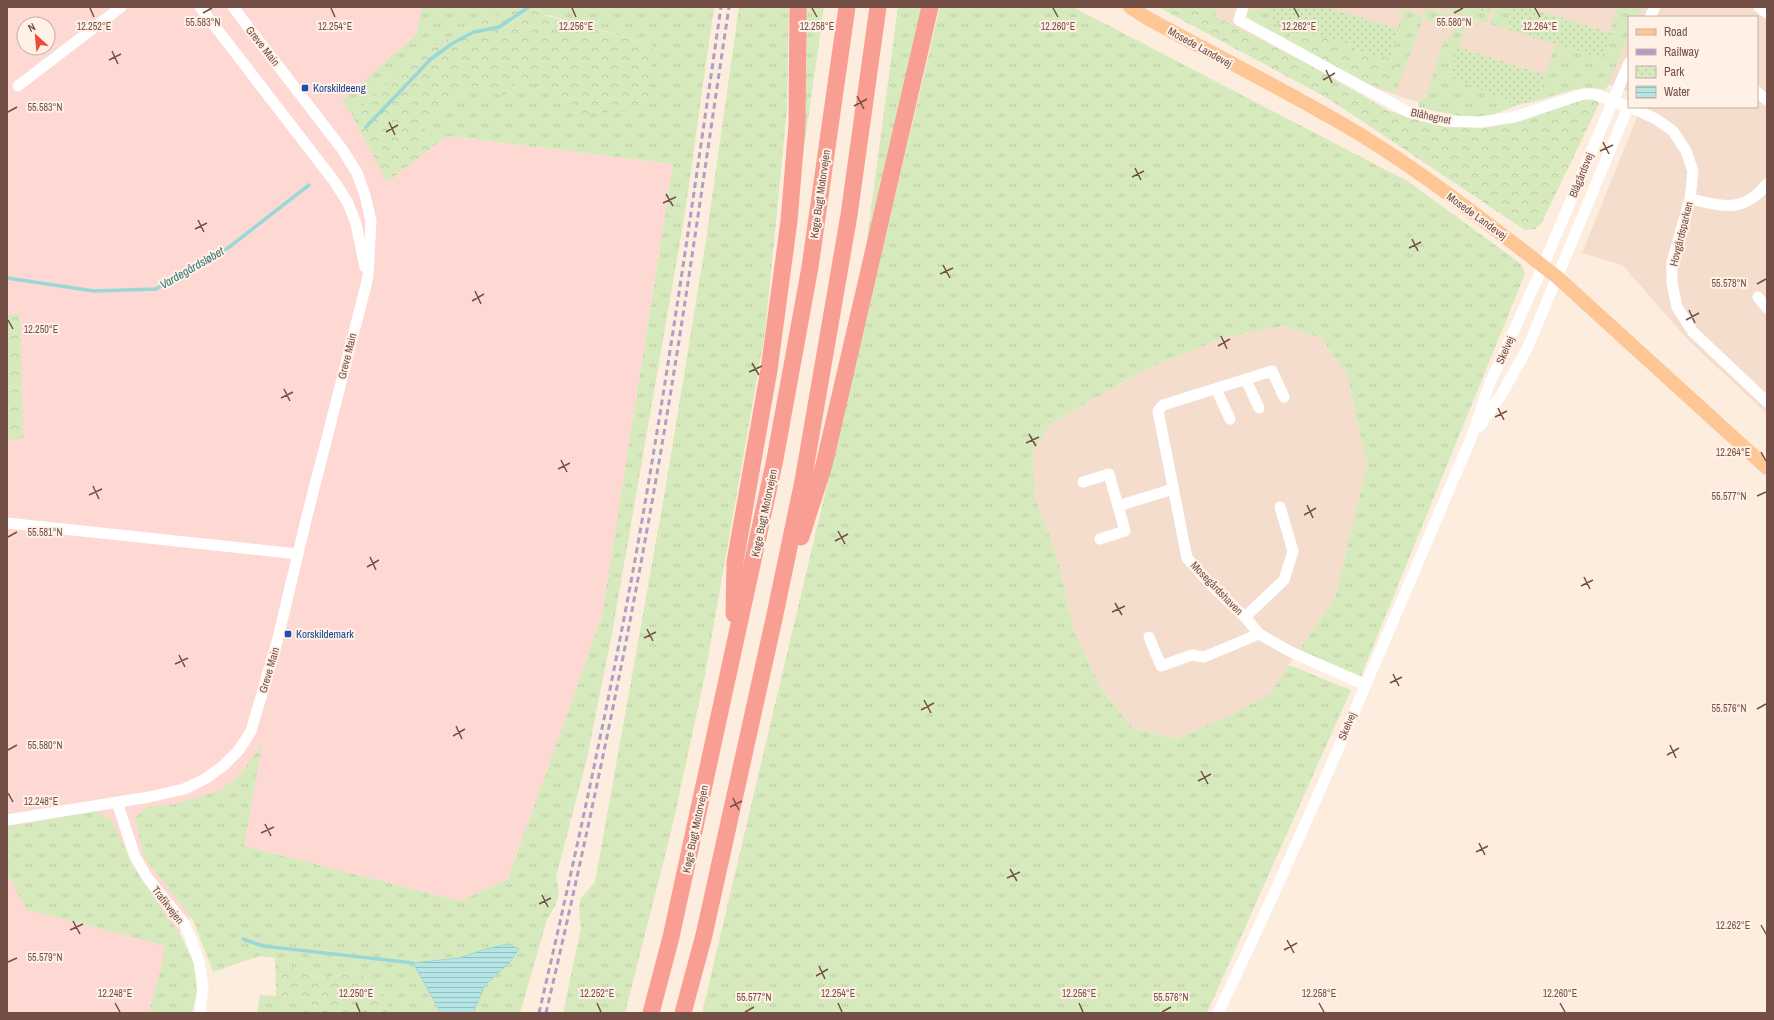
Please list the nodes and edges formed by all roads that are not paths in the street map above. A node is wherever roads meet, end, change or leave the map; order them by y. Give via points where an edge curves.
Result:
1 (121, 7) edge
2 (200, 7) edge
3 (233, 7) edge
4 (798, 7) edge
5 (847, 7) edge
6 (878, 7) edge
7 (930, 7) edge
8 (1118, 7) edge
9 (1130, 7) edge
10 (1243, 7) edge
11 (1655, 7) edge
12 (1759, 7) edge
13 (1767, 13) edge
14 (1650, 16) edge
15 (1147, 18) junction
16 (1628, 65) edge
17 (18, 86) dead end
18 (1758, 93) edge
19 (1612, 100) junction
20 (1767, 100) edge
21 (1628, 106) edge
22 (1628, 108) edge
23 (1633, 108) edge
24 (1767, 184) edge
25 (1690, 199) junction
26 (1543, 266) junction
27 (368, 277) junction
28 (1557, 277) junction
29 (1758, 297) dead end
30 (1767, 308) edge
31 (1246, 380) junction
32 (1216, 389) junction
33 (1284, 397) dead end
34 (1767, 402) edge
35 (1259, 408) dead end
36 (1230, 419) dead end
37 (1472, 436) junction
38 (1767, 468) edge
39 (1083, 482) dead end
40 (1173, 489) junction
41 (1118, 506) junction
42 (1280, 507) dead end
43 (7, 522) edge
44 (1100, 539) dead end
45 (298, 554) junction
46 (1245, 617) junction
47 (774, 619) junction
48 (1259, 634) junction
49 (1149, 637) dead end
50 (734, 649) junction
51 (1365, 685) junction
52 (117, 802) junction
53 (7, 820) edge
54 (200, 1013) edge
55 (651, 1013) edge
56 (683, 1013) edge
57 (1218, 1013) edge

1 - 17 street
2 - 27 street, Greve Main via 334,181 356,224
3 - 27 street, Greve Main via 342,149 357,173 366,195 371,221
4 - 50 highway via 797,125 788,221 769,370 735,562
5 - 50 highway, Køge Bugt Motorvejen via 810,267 776,459
6 - 47 highway via 847,223 803,481
7 - 47 highway via 824,465
8 - 15 main road, Mosede Landevej
9 - 15 main road, Mosede Landevej
10 - 19 street, Blåhegnet via 1239,20 1408,112 1445,121 1480,122 1515,117 1583,94 1594,94
11 - 14 street
12 - 13 street
15 - 26 main road, Mosede Landevej via 1346,126 1437,188
16 - 19 street, Blågårdsvej
18 - 20 street
19 - 21 street, Blåhegnet
19 - 26 street, Blågårdsvej
22 - 28 street, Blågårdsvej
23 - 25 street, Hovgårdsparken via 1673,131 1686,151 1693,171
24 - 25 street via 1761,192 1737,205 1726,206
25 - 34 street, Hovgårdsparken via 1672,262 1676,307 1693,332
26 - 28 main road, Mosede Landevej
26 - 37 street, Skelvej via 1490,385
27 - 45 street, Greve Main
28 - 37 street, Skelvej via 1526,349 1501,395
28 - 38 main road, Mosede Landevej
29 - 30 street
31 - 32 street, Mosegårdshaven
31 - 33 street, Mosegårdshaven via 1272,371
31 - 35 street
32 - 36 street
32 - 40 street, Mosegårdshaven via 1163,405 1158,411
37 - 51 street, Skelvej
39 - 41 street via 1109,474
40 - 41 street
40 - 46 street, Mosegårdshaven via 1187,558 1212,587
41 - 44 street via 1125,531
42 - 46 street, Mosegårdshaven via 1293,551 1284,580
43 - 45 street
45 - 52 street, Greve Main via 277,642 251,731 239,750 224,766 205,779 184,788
46 - 48 street, Mosegårdshaven
47 - 56 highway via 704,935
48 - 49 street via 1204,657 1192,655 1161,666
48 - 51 street, Mosegårdshaven via 1291,652
50 - 55 highway, Køge Bugt Motorvejen via 671,937
51 - 57 street, Skelvej via 1268,910
52 - 53 street, Greve Main
52 - 54 street, Trafikvejen via 135,857 149,880 183,922 190,936 199,962 203,987

